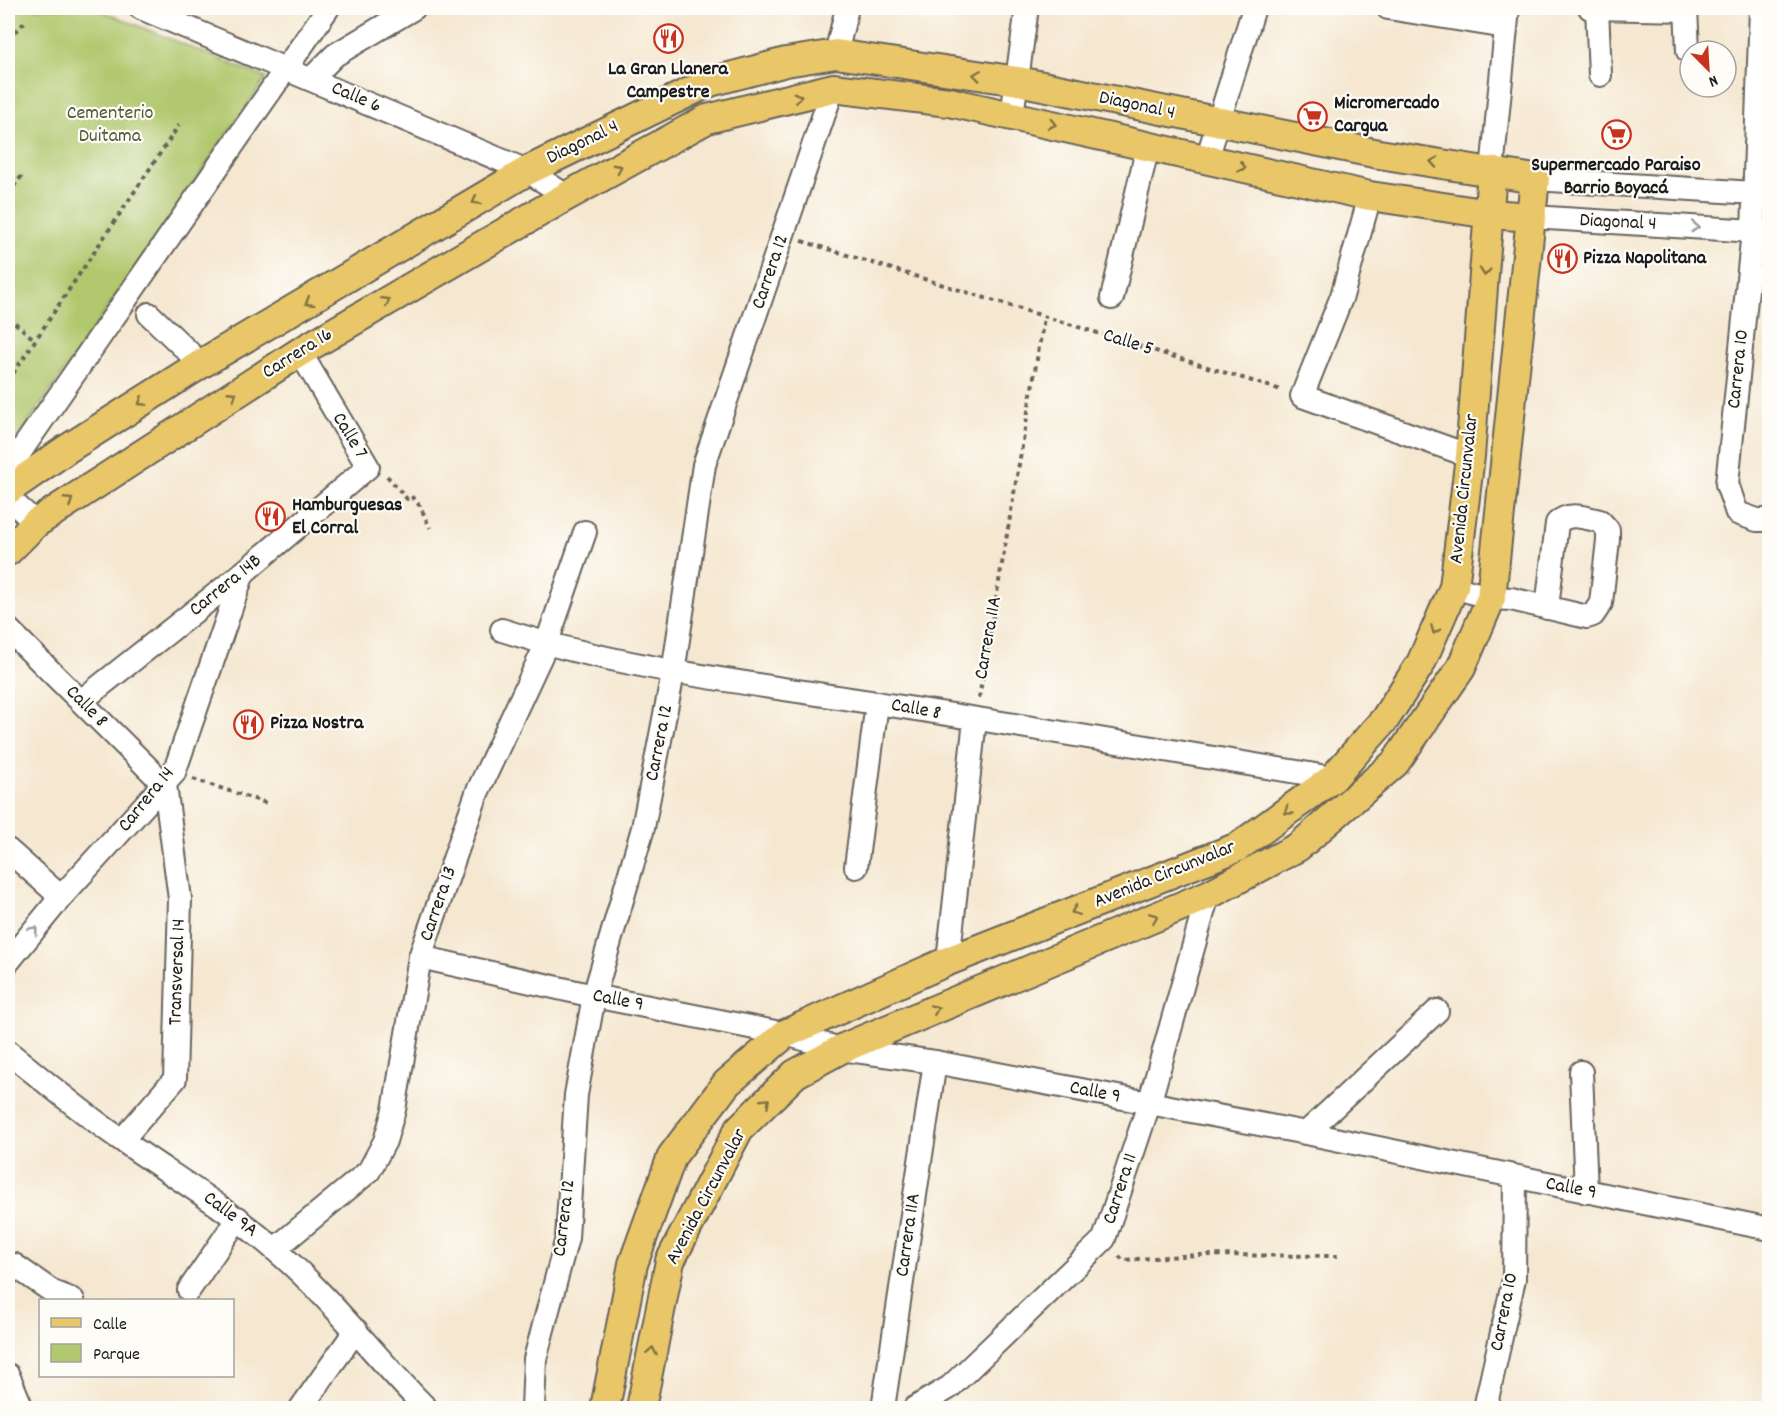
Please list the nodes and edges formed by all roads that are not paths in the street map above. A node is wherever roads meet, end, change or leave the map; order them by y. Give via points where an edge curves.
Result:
1 (328, 8) edge
2 (414, 8) edge
3 (847, 8) edge
4 (1027, 8) edge
5 (1254, 8) edge
6 (1388, 8) edge
7 (1590, 8) edge
8 (1596, 8) edge
9 (152, 9) edge
10 (1687, 9) edge
11 (1764, 16) edge
12 (1507, 17) edge
13 (1688, 39) edge
14 (836, 54) junction
15 (285, 68) junction
16 (1600, 75) dead end
17 (311, 79) junction
18 (1018, 81) junction
19 (833, 88) junction
20 (1012, 115) junction
21 (1220, 124) junction
22 (1148, 146) junction
23 (1207, 159) junction
24 (526, 171) junction
25 (1492, 171) junction
26 (1535, 178) junction
27 (1762, 194) edge
28 (567, 195) junction
29 (1370, 196) junction
30 (1490, 214) junction
31 (1532, 217) junction
32 (1761, 231) edge
33 (1112, 298) dead end
34 (149, 314) dead end
35 (300, 352) junction
36 (201, 364) junction
37 (1470, 456) junction
38 (368, 467) joint
39 (8, 477) edge
40 (8, 490) edge
41 (8, 498) edge
42 (1770, 520) edge
43 (36, 523) junction
44 (585, 532) dead end
45 (8, 551) edge
46 (243, 573) junction
47 (1454, 587) junction
48 (1491, 598) junction
49 (1547, 609) dead end
50 (8, 629) edge
51 (502, 630) dead end
52 (546, 645) junction
53 (673, 673) junction
54 (81, 701) junction
55 (877, 703) junction
56 (975, 720) junction
57 (1333, 778) junction
58 (170, 779) junction
59 (8, 850) edge
60 (856, 867) dead end
61 (1208, 895) junction
62 (61, 897) junction
63 (420, 957) junction
64 (948, 961) junction
65 (8, 962) edge
66 (594, 996) junction
67 (1437, 1011) dead end
68 (784, 1034) junction
69 (841, 1048) junction
70 (8, 1052) edge
71 (935, 1062) junction
72 (1581, 1072) dead end
73 (1149, 1104) junction
74 (1306, 1133) junction
75 (122, 1140) junction
76 (1515, 1178) junction
77 (1586, 1192) junction
78 (238, 1218) junction
79 (1770, 1229) edge
80 (275, 1249) junction
81 (11, 1267) edge
82 (189, 1290) dead end
83 (70, 1299) edge
84 (356, 1330) junction
85 (8, 1375) edge
86 (22, 1408) edge
87 (301, 1408) edge
88 (426, 1408) edge
89 (533, 1408) edge
90 (605, 1408) edge
91 (640, 1408) edge
92 (884, 1408) edge
93 (915, 1408) edge
94 (1485, 1408) edge

1 - 15 street
2 - 17 street via 335,55
3 - 14 street
4 - 18 street
5 - 21 street
6 - 12 street
7 - 8 street
8 - 10 street
8 - 16 street
9 - 15 street, Calle 6
10 - 13 street
11 - 27 street, Carrera 10
12 - 25 street
18 -> 14 main road, Diagonal 4
14 - 24 main road, Diagonal 4 via 786,62 710,82
15 - 17 street, Calle 6
15 - 39 street via 29,439
17 - 24 street, Calle 6
18 - 20 street
18 - 21 main road, Diagonal 4
19 - 20 main road, Diagonal 4 via 949,102
28 -> 19 main road, Diagonal 4 via 707,119
19 - 53 street, Carrera 12 via 704,465
20 -> 22 main road, Diagonal 4
21 - 23 street
25 -> 21 main road, Diagonal 4
22 - 23 main road, Diagonal 4
22 - 33 street
23 -> 29 main road, Diagonal 4
24 - 28 street, Calle 6
24 -> 36 main road, Carrera 16
25 - 26 main road, Diagonal 4
25 - 30 main road, Avenida Circunvalar
26 - 27 street, Diagonal 4
26 - 31 main road, Avenida Circunvalar
27 - 32 street, Carrera 10
35 -> 28 main road, Carrera 16
29 - 30 main road, Diagonal 4
29 - 37 street via 1342,296 1302,396
30 - 31 main road, Diagonal 4
30 -> 37 main road, Avenida Circunvalar
31 -> 32 street, Diagonal 4
31 - 48 main road, Avenida Circunvalar
32 - 42 street, Carrera 10 via 1727,484 1737,513
34 - 36 street
35 - 38 street, Calle 7
43 -> 35 main road, Carrera 16
36 -> 40 main road, Carrera 16
37 - 47 main road, Avenida Circunvalar
38 - 46 street, Carrera 14B
41 - 43 street
43 - 45 main road, Carrera 16
44 - 52 street, Carrera 13
46 - 54 street, Carrera 14B
46 - 58 street, Carrera 14
47 - 48 street
47 -> 57 main road, Avenida Circunvalar via 1415,672 1385,719
48 - 49 street
48 - 61 main road, Avenida Circunvalar via 1461,668 1395,763 1298,847
50 - 54 street, Calle 8
51 - 52 street, Calle 8
52 - 53 street, Calle 8
52 - 63 street, Carrera 13 via 477,794
53 - 55 street, Calle 8
53 - 66 street, Carrera 12 via 643,828
54 - 58 street, Calle 8
55 - 56 street, Calle 8
55 - 60 street
56 - 57 street, Calle 8
56 - 64 street
57 -> 64 main road, Avenida Circunvalar via 1239,847
58 - 62 street, Carrera 14
58 - 75 street, Transversal 14 via 180,899 176,1079
59 - 62 street
69 -> 61 main road, Avenida Circunvalar
61 - 73 street, Carrera 11
65 -> 62 street, Carrera 14
63 - 66 street, Calle 9
63 - 80 street, Carrera 13 via 394,1110 385,1141 369,1170
64 - 68 main road, Avenida Circunvalar
66 - 68 street, Calle 9
66 - 89 street, Carrera 12 via 576,1095 567,1238 535,1359
67 - 74 street
68 - 69 street, Calle 9
68 - 90 main road, Avenida Circunvalar via 727,1083 672,1156 633,1264
69 - 71 street, Calle 9
91 -> 69 main road, Avenida Circunvalar via 670,1261 739,1129 795,1074
70 - 75 street, Calle 9A
71 - 73 street, Calle 9
71 - 92 street, Carrera 11A
72 - 77 street
73 - 74 street, Calle 9
73 - 93 street, Carrera 11 via 1104,1239 950,1387
74 - 76 street, Calle 9
75 - 78 street, Calle 9A
76 - 77 street, Calle 9
76 - 94 street, Carrera 10 via 1514,1279
77 - 79 street, Calle 9
78 - 80 street, Calle 9A
78 - 82 street
80 - 84 street, Calle 9A
81 - 83 street
84 - 87 street
84 - 88 street, Calle 9A
85 - 86 street

